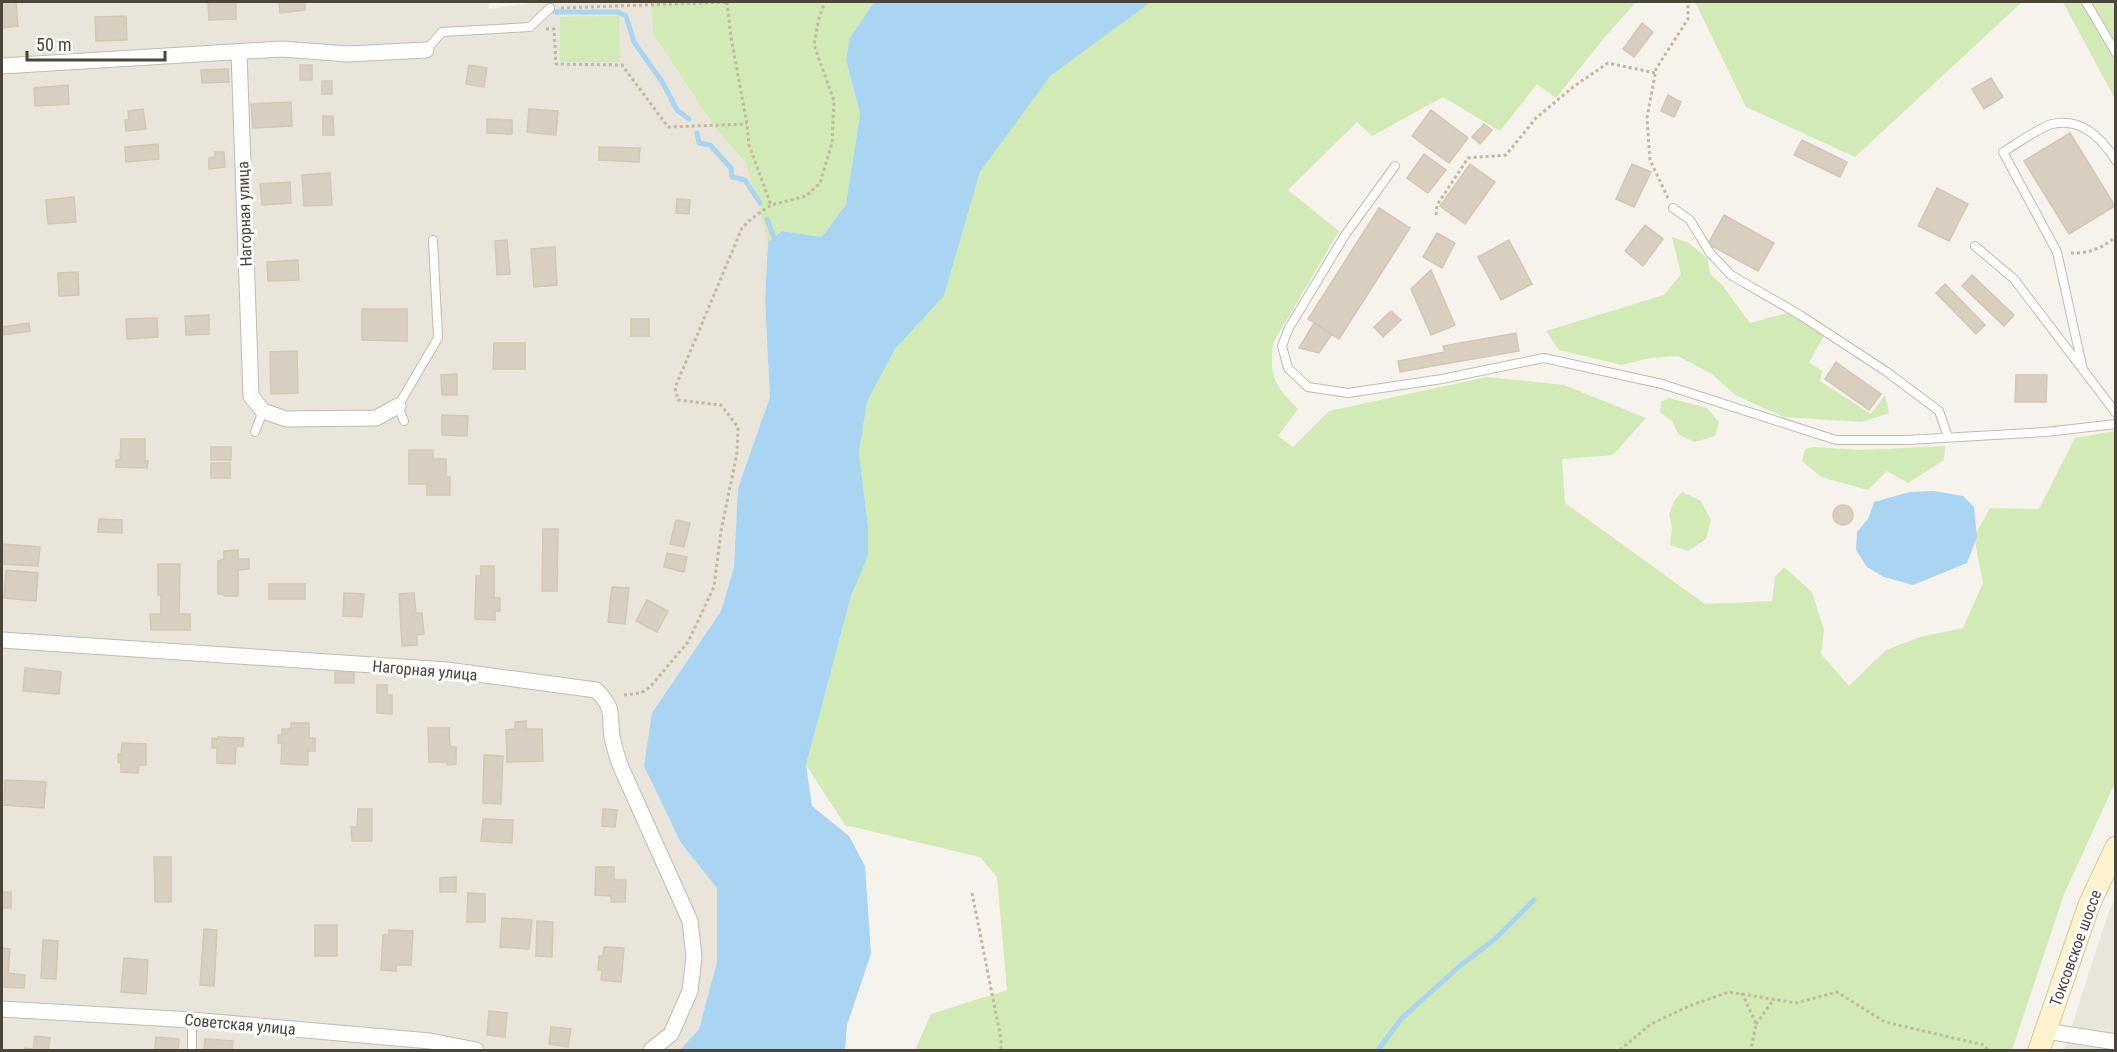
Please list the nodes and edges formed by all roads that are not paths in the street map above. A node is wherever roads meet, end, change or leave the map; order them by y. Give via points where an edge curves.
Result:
1 (2086, 2) edge
2 (550, 8) road end
3 (426, 50) joint
4 (238, 52) junction
5 (2115, 53) edge
6 (2, 66) edge
7 (2115, 161) edge
8 (1395, 166) dead end
9 (1673, 208) road end
10 (433, 240) dead end
11 (1975, 246) dead end
12 (2083, 370) junction
13 (398, 406) junction
14 (263, 411) junction
15 (2115, 413) edge
16 (404, 421) dead end
17 (2115, 424) edge
18 (255, 432) dead end
19 (1948, 437) junction
20 (2, 640) edge
21 (2115, 847) edge
22 (2, 1009) edge
23 (192, 1020) junction
24 (2043, 1041) edge
25 (2115, 1042) edge
26 (431, 1046) edge
27 (192, 1050) edge
28 (476, 1050) edge
29 (651, 1050) edge

1 - 5 lane
2 - 3 lane via 530,27 442,32
3 - 4 street via 348,54 282,49
4 - 6 street
4 - 14 street, Нагорная улица via 251,396
7 - 12 lane via 2104,142 2089,129 2070,123 2051,124 2003,152 2057,252
8 - 19 lane via 1345,235 1289,328 1282,346 1288,369 1308,387 1348,393 1544,358 1662,384 1836,440
9 - 19 lane via 1690,220 1710,253 1731,275 1887,372 1939,411
10 - 13 lane via 438,338
11 - 12 lane via 2014,279
12 - 15 lane
13 - 14 street via 376,418 286,418
13 - 16 lane
14 - 18 lane
17 - 19 lane
20 - 29 street, Нагорная улица via 447,670 596,690 608,701 620,765 690,921 694,957 690,991 671,1034
21 - 24 main road, Токсовское шоссе via 2089,905
22 - 23 street, Советская улица
23 - 26 street, Советская улица
23 - 27 lane
24 - 25 street
26 - 28 street, Советская улица

